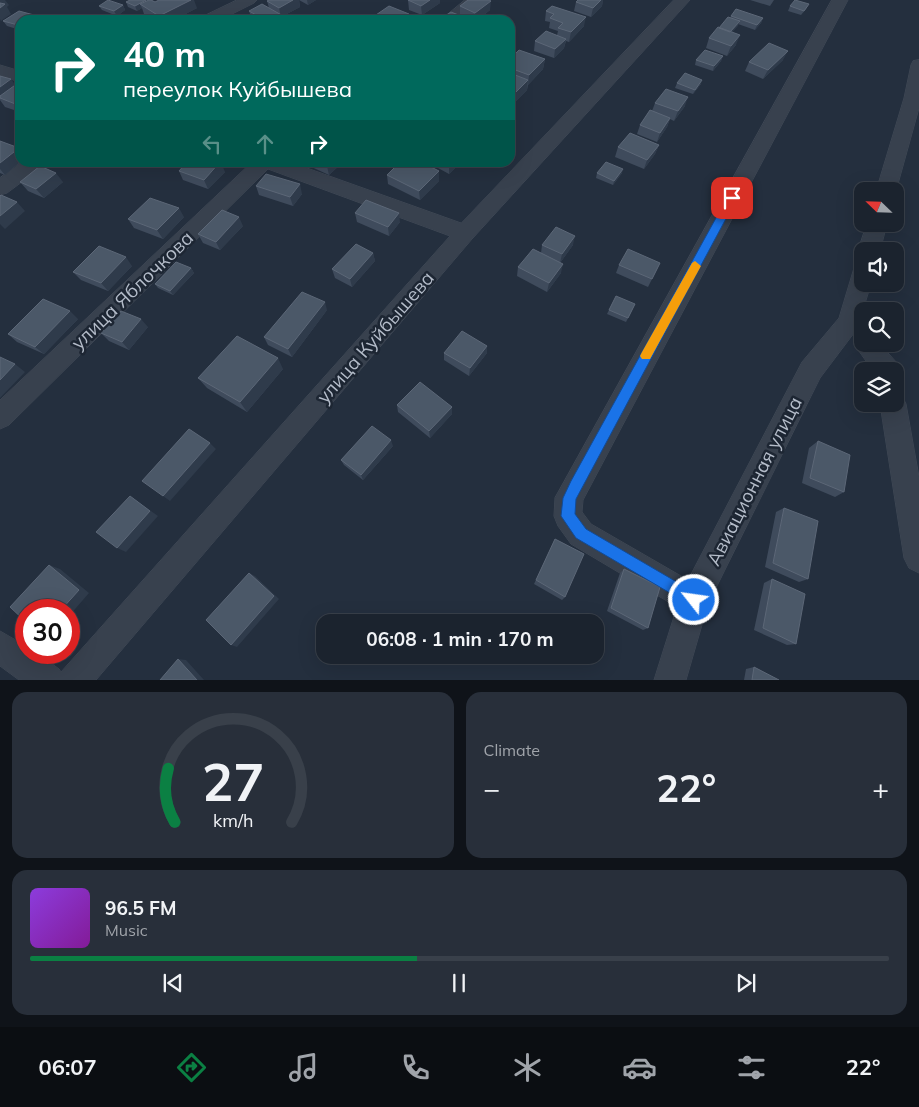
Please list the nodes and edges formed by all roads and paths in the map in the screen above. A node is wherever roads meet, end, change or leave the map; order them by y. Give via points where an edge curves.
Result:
1 (249, 0) edge
2 (475, 0) edge
3 (682, 0) edge
4 (840, 0) edge
5 (218, 15) edge
6 (456, 15) edge
7 (919, 65) edge
8 (28, 167) edge
9 (259, 167) edge
10 (283, 167) edge
11 (889, 182) edge
12 (0, 188) edge
13 (465, 234) junction
14 (854, 333) edge
15 (873, 352) edge
16 (881, 362) edge
17 (895, 412) edge
18 (0, 416) edge
19 (919, 558) edge
20 (694, 600) junction
21 (0, 647) edge
22 (48, 680) edge
23 (74, 680) edge
24 (670, 680) edge

1 - 5 street
2 - 6 street
3 - 13 street, улица Куйбышева
4 - 20 street via 569,498 568,516 581,534
7 - 11 street
8 - 12 street
9 - 18 street, улица Яблочкова
10 - 13 street
13 - 23 street, улица Куйбышева
14 - 20 street, Авиационная улица via 811,370
15 - 16 street
17 - 19 street
20 - 24 street, Авиационная улица
21 - 22 street

